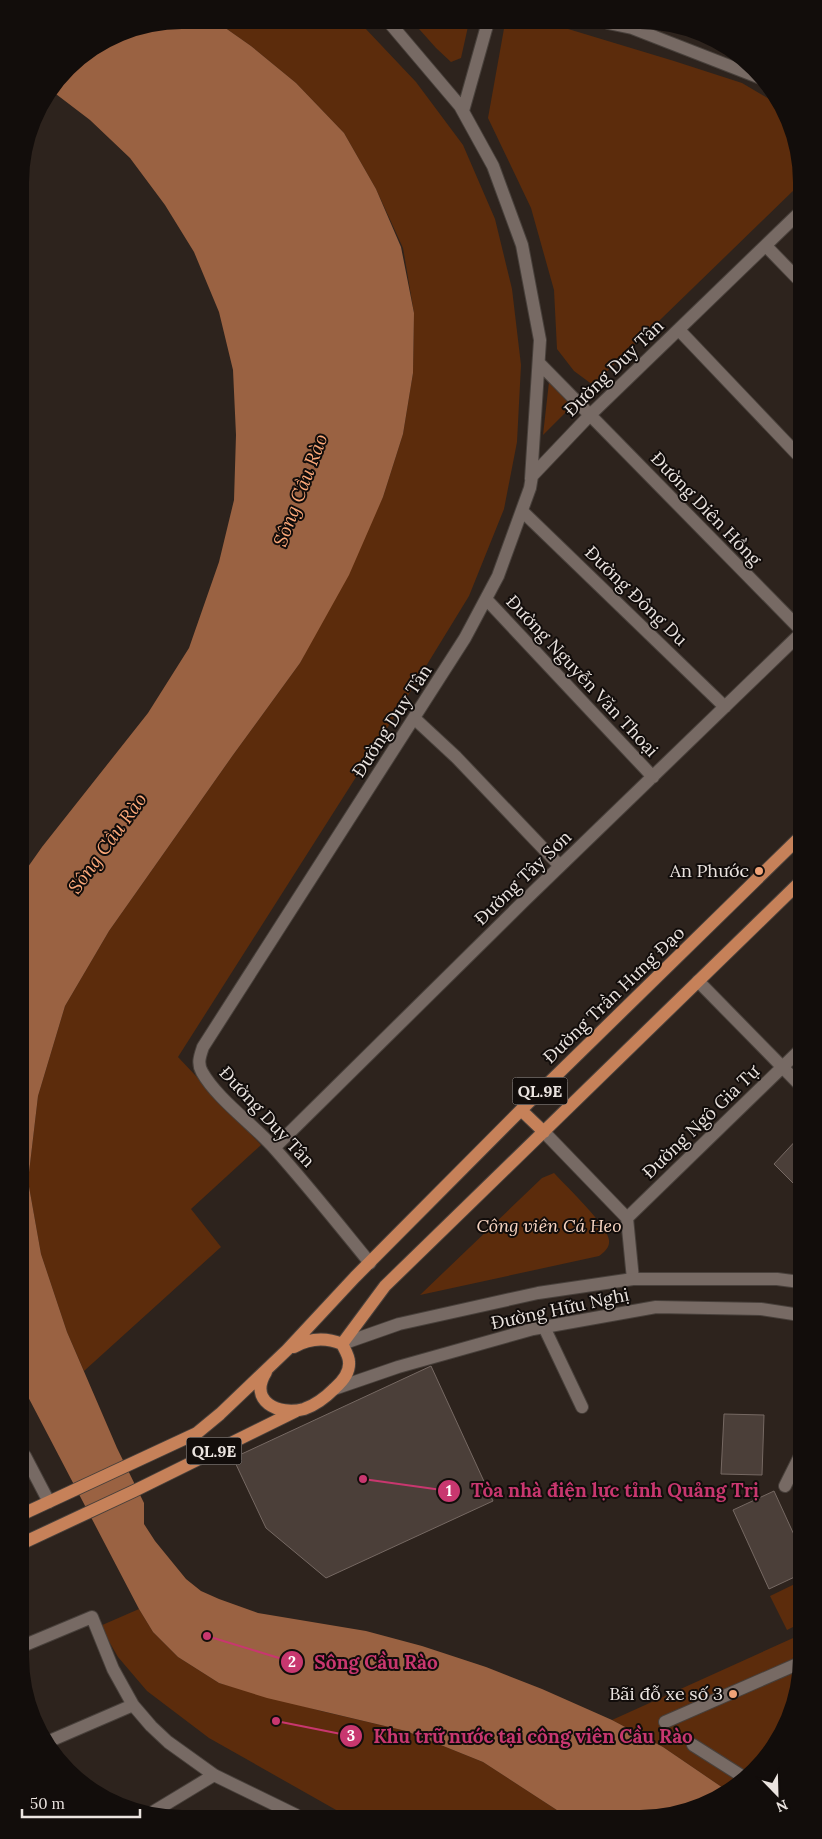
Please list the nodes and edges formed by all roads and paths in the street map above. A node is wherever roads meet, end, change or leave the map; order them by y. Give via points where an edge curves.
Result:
1 (395, 29) edge
2 (486, 29) edge
3 (640, 29) edge
4 (745, 71) edge
5 (463, 111) junction
6 (793, 219) edge
7 (766, 246) junction
8 (793, 274) edge
9 (679, 330) junction
10 (538, 363) junction
11 (590, 415) junction
12 (793, 449) edge
13 (531, 482) junction
14 (522, 511) junction
15 (486, 599) junction
16 (793, 622) edge
17 (793, 641) edge
18 (725, 707) junction
19 (414, 718) junction
20 (653, 777) junction
21 (793, 844) edge
22 (560, 866) junction
23 (793, 889) edge
24 (698, 981) junction
25 (793, 1057) edge
26 (782, 1068) junction
27 (793, 1079) edge
28 (521, 1110) junction
29 (544, 1132) junction
30 (274, 1148) junction
31 (626, 1218) junction
32 (370, 1263) junction
33 (633, 1279) junction
34 (793, 1281) edge
35 (793, 1313) edge
36 (544, 1327) junction
37 (342, 1344) junction
38 (287, 1350) junction
39 (268, 1368) junction
40 (334, 1390) junction
41 (582, 1407) dead end
42 (296, 1411) junction
43 (29, 1464) edge
44 (793, 1470) edge
45 (785, 1486) dead end
46 (49, 1502) junction
47 (29, 1511) edge
48 (29, 1540) edge
49 (29, 1643) edge
50 (793, 1666) edge
51 (132, 1705) junction
52 (666, 1722) dead end
53 (53, 1740) edge
54 (693, 1745) dead end
55 (738, 1774) edge
56 (214, 1775) junction
57 (159, 1808) edge
58 (286, 1810) edge

1 - 5 street
2 - 5 street
3 - 4 street
5 - 10 street via 494,166 522,245 540,340
6 - 7 street, Đường Duy Tân
7 - 8 street
7 - 9 street, Đường Duy Tân
9 - 11 street, Đường Duy Tân
9 - 12 street
10 - 11 street, Đường Diên Hồng
10 - 13 street
11 - 13 street, Đường Duy Tân via 532,476
11 - 16 street, Đường Diên Hồng
13 - 14 street, Đường Duy Tân
14 - 15 street, Đường Duy Tân
14 - 18 street, Đường Đông Du
15 - 19 street, Đường Duy Tân
15 - 20 street, Đường Nguyễn Văn Thoại
17 - 18 street, Đường Tây Sơn
18 - 20 street, Đường Tây Sơn
19 - 22 street via 456,757
19 - 30 street, Đường Duy Tân via 199,1057 203,1074
20 - 22 street, Đường Tây Sơn
21 - 28 main road, Đường Trần Hưng Đạo / QL.9E
22 - 30 street, Đường Tây Sơn
23 - 24 main road, QL.9E
24 - 26 street
24 - 29 main road, QL.9E
25 - 26 street, Đường Ngô Gia Tự
26 - 27 street
26 - 31 street, Đường Ngô Gia Tự
28 - 29 main road
28 - 32 main road, Đường Trần Hưng Đạo / QL.9E
29 - 31 street
29 - 37 main road, QL.9E via 385,1286
30 - 32 street, Đường Duy Tân
31 - 33 street
32 - 38 main road, Đường Trần Hưng Đạo / QL.9E
33 - 34 street, Đường Hữu Nghị
33 - 37 street, Đường Hữu Nghị via 538,1293 399,1324
35 - 36 street, Đường Hữu Nghị via 761,1309 656,1307
36 - 40 street, Đường Hữu Nghị via 398,1367
36 - 41 street
37 - 38 main road, Đường Trần Hưng Đạo via 320,1339
37 - 40 main road via 350,1360 349,1367
38 - 39 main road, Đường Trần Hưng Đạo
39 - 42 main road, Đường Trần Hưng Đạo via 261,1379 260,1389 267,1404 278,1410
39 - 46 main road, Đường Trần Hưng Đạo / QL.9E via 197,1433
40 - 42 main road via 316,1404
42 - 48 main road, QL.9E
43 - 46 street
44 - 45 street
46 - 47 main road, QL.9E
49 - 51 street via 92,1617
50 - 52 street
51 - 53 street
51 - 56 street via 168,1742
54 - 55 street
56 - 57 street
56 - 58 street

